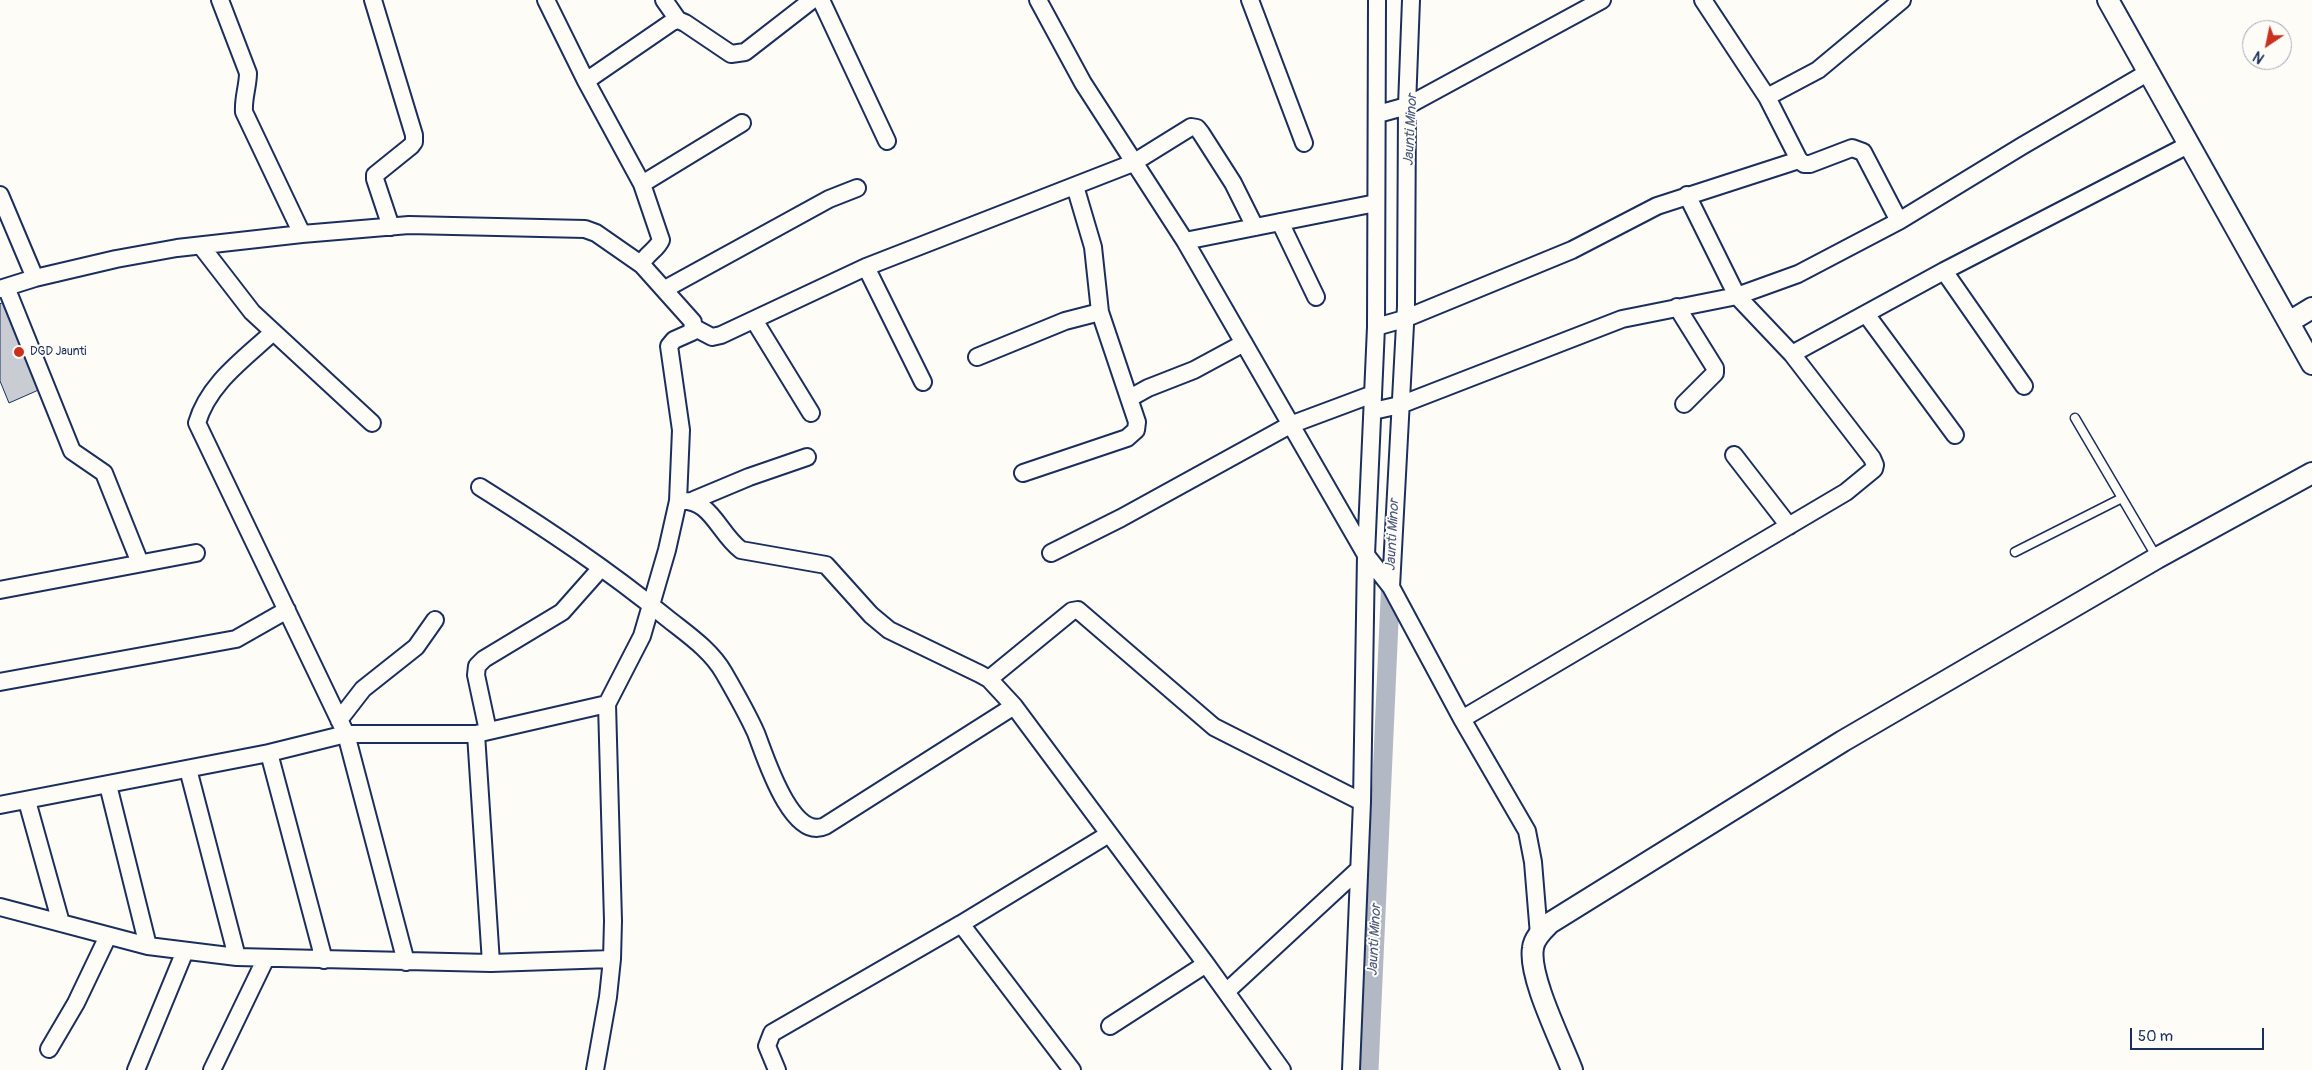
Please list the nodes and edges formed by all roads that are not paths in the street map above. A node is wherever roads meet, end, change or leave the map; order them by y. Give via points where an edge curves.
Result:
1 (220, 0) edge
2 (373, 0) edge
3 (546, 0) edge
4 (664, 0) edge
5 (812, 0) edge
6 (821, 0) edge
7 (1038, 0) edge
8 (1250, 0) edge
9 (1378, 0) edge
10 (1411, 0) edge
11 (1602, 0) edge
12 (1703, 0) edge
13 (1902, 0) edge
14 (2108, 0) edge
15 (678, 20) junction
16 (2147, 73) junction
17 (586, 81) junction
18 (1767, 97) junction
19 (1392, 110) junction
20 (742, 123) dead end
21 (887, 141) dead end
22 (1304, 143) dead end
23 (2188, 145) junction
24 (1799, 160) junction
25 (1133, 164) junction
26 (642, 184) junction
27 (1075, 186) junction
28 (857, 188) dead end
29 (0, 195) edge
30 (1687, 195) junction
31 (1376, 203) junction
32 (1899, 221) junction
33 (1280, 222) junction
34 (391, 227) junction
35 (1255, 227) junction
36 (302, 234) junction
37 (1185, 241) junction
38 (201, 246) junction
39 (642, 265) junction
40 (866, 267) junction
41 (1944, 271) junction
42 (35, 278) junction
43 (3, 288) edge
44 (665, 289) junction
45 (1737, 296) junction
46 (1316, 297) dead end
47 (1677, 307) junction
48 (2312, 308) edge
49 (1100, 312) junction
50 (1866, 314) junction
51 (754, 320) junction
52 (2289, 322) junction
53 (1390, 323) junction
54 (693, 327) junction
55 (272, 333) junction
56 (1244, 343) junction
57 (1792, 354) junction
58 (977, 356) dead end
59 (2312, 364) edge
60 (923, 382) dead end
61 (2024, 386) dead end
62 (1373, 394) junction
63 (1130, 398) junction
64 (1684, 404) dead end
65 (1387, 408) junction
66 (811, 413) dead end
67 (2075, 418) dead end
68 (372, 423) dead end
69 (1290, 425) junction
70 (1954, 435) dead end
71 (1734, 455) dead end
72 (807, 458) dead end
73 (2312, 472) edge
74 (1022, 473) dead end
75 (480, 486) dead end
76 (2122, 498) junction
77 (686, 501) junction
78 (1789, 526) junction
79 (2015, 552) dead end
80 (196, 553) dead end
81 (1051, 553) dead end
82 (2157, 558) junction
83 (1370, 561) junction
84 (140, 564) junction
85 (602, 568) junction
86 (1389, 584) junction
87 (0, 590) edge
88 (652, 605) junction
89 (287, 610) junction
90 (435, 620) dead end
91 (989, 680) junction
92 (0, 682) edge
93 (606, 704) junction
94 (1014, 706) junction
95 (1462, 719) junction
96 (343, 727) junction
97 (482, 732) junction
98 (269, 753) junction
99 (188, 769) junction
100 (108, 785) junction
101 (27, 801) junction
102 (1362, 802) junction
103 (0, 805) edge
104 (1109, 834) junction
105 (1359, 870) junction
106 (0, 907) edge
107 (61, 924) junction
108 (961, 924) junction
109 (1539, 934) junction
110 (108, 936) junction
111 (148, 946) junction
112 (185, 951) junction
113 (237, 957) junction
114 (266, 958) junction
115 (612, 959) junction
116 (324, 960) junction
117 (406, 962) junction
118 (491, 963) junction
119 (1206, 964) junction
120 (1226, 992) junction
121 (1110, 1026) dead end
122 (50, 1049) dead end
123 (136, 1070) edge
124 (212, 1070) edge
125 (595, 1070) edge
126 (777, 1070) edge
127 (1072, 1070) edge
128 (1282, 1070) edge
129 (1351, 1070) edge
130 (1572, 1070) edge

1 - 36 street via 248,73 244,112
2 - 34 street via 414,135 411,146 375,175
3 - 17 street
4 - 15 street
5 - 15 street via 745,52 738,54 731,54
6 - 21 street
7 - 25 street via 1083,84
8 - 22 street
9 - 19 street
10 - 19 street
11 - 19 street
12 - 18 street
13 - 18 street via 1818,70
14 - 16 street
15 - 17 street
16 - 23 street
16 - 32 street
17 - 26 street
18 - 24 street
19 - 31 street
19 - 53 street
20 - 26 street
23 - 41 street
23 - 52 street
24 - 30 street
24 - 32 street via 1810,164 1858,148
25 - 27 street
25 - 35 street via 1190,127 1197,128 1233,183
25 - 37 street
26 - 39 street via 661,240
27 - 40 street
27 - 49 street via 1094,247
28 - 44 street via 829,199
29 - 42 street
30 - 45 street
30 - 53 street via 1657,206 1572,250
31 - 33 street
31 - 53 street
32 - 45 street via 1798,274
33 - 35 street
33 - 46 street
34 - 36 street
34 - 39 street via 585,229
35 - 37 street
36 - 38 street
37 - 56 street
38 - 42 street via 116,259
38 - 55 street
39 - 44 street
40 - 51 street
40 - 60 street
41 - 50 street
41 - 61 street
42 - 43 street
43 - 84 street via 72,451 104,473
44 - 54 street via 693,322
45 - 47 street
45 - 57 street
47 - 64 street via 1715,368 1715,373
47 - 65 street via 1622,319
48 - 52 street
49 - 58 street
49 - 63 street
50 - 57 street
50 - 70 street
51 - 54 street via 712,337
51 - 66 street
52 - 59 street
53 - 62 street
53 - 65 street
54 - 77 street via 687,335 668,346 679,405
55 - 68 street
55 - 89 street via 218,384 206,399 198,423
56 - 63 street via 1194,370
56 - 69 street
57 - 78 street via 1875,465 1846,492
62 - 65 street
62 - 69 street
63 - 74 street via 1137,422 1132,435
65 - 83 street
65 - 86 street
67 - 76 lane
69 - 81 street
69 - 83 street
71 - 78 street
72 - 77 street
73 - 82 street
75 - 85 street
76 - 79 lane
76 - 82 lane
77 - 88 street
77 - 91 street via 703,506 741,550 821,563 833,570 871,615 889,630
78 - 95 street
80 - 84 street
82 - 109 street via 1843,740 1550,923
83 - 86 street
83 - 102 street
84 - 87 street
85 - 88 street
85 - 97 street via 562,612 477,666
86 - 95 street
88 - 93 street via 642,636
88 - 94 street via 714,659 723,671 756,733 777,789 798,818 819,829
89 - 92 street via 236,639
89 - 96 street
90 - 96 street via 416,647 363,690
91 - 94 street
91 - 102 street via 1078,610 1214,727
93 - 97 street
93 - 115 street
94 - 104 street
95 - 109 street via 1527,831
96 - 97 street
96 - 98 street
96 - 117 street
97 - 118 street
98 - 99 street
98 - 116 street
99 - 100 street
99 - 113 street
100 - 101 street
100 - 111 street
101 - 103 street
101 - 107 street
102 - 105 street
104 - 108 street
104 - 119 street
105 - 120 street
105 - 129 street
106 - 107 street
107 - 110 street
108 - 126 street via 772,1032 767,1046
108 - 127 street
109 - 130 street via 1533,946 1534,973
110 - 111 street
110 - 122 street
111 - 112 street
112 - 113 street
112 - 123 street
113 - 114 street
114 - 116 street
114 - 124 street
115 - 118 street
115 - 125 street
116 - 117 street
117 - 118 street
119 - 120 street
119 - 121 street
120 - 128 street

